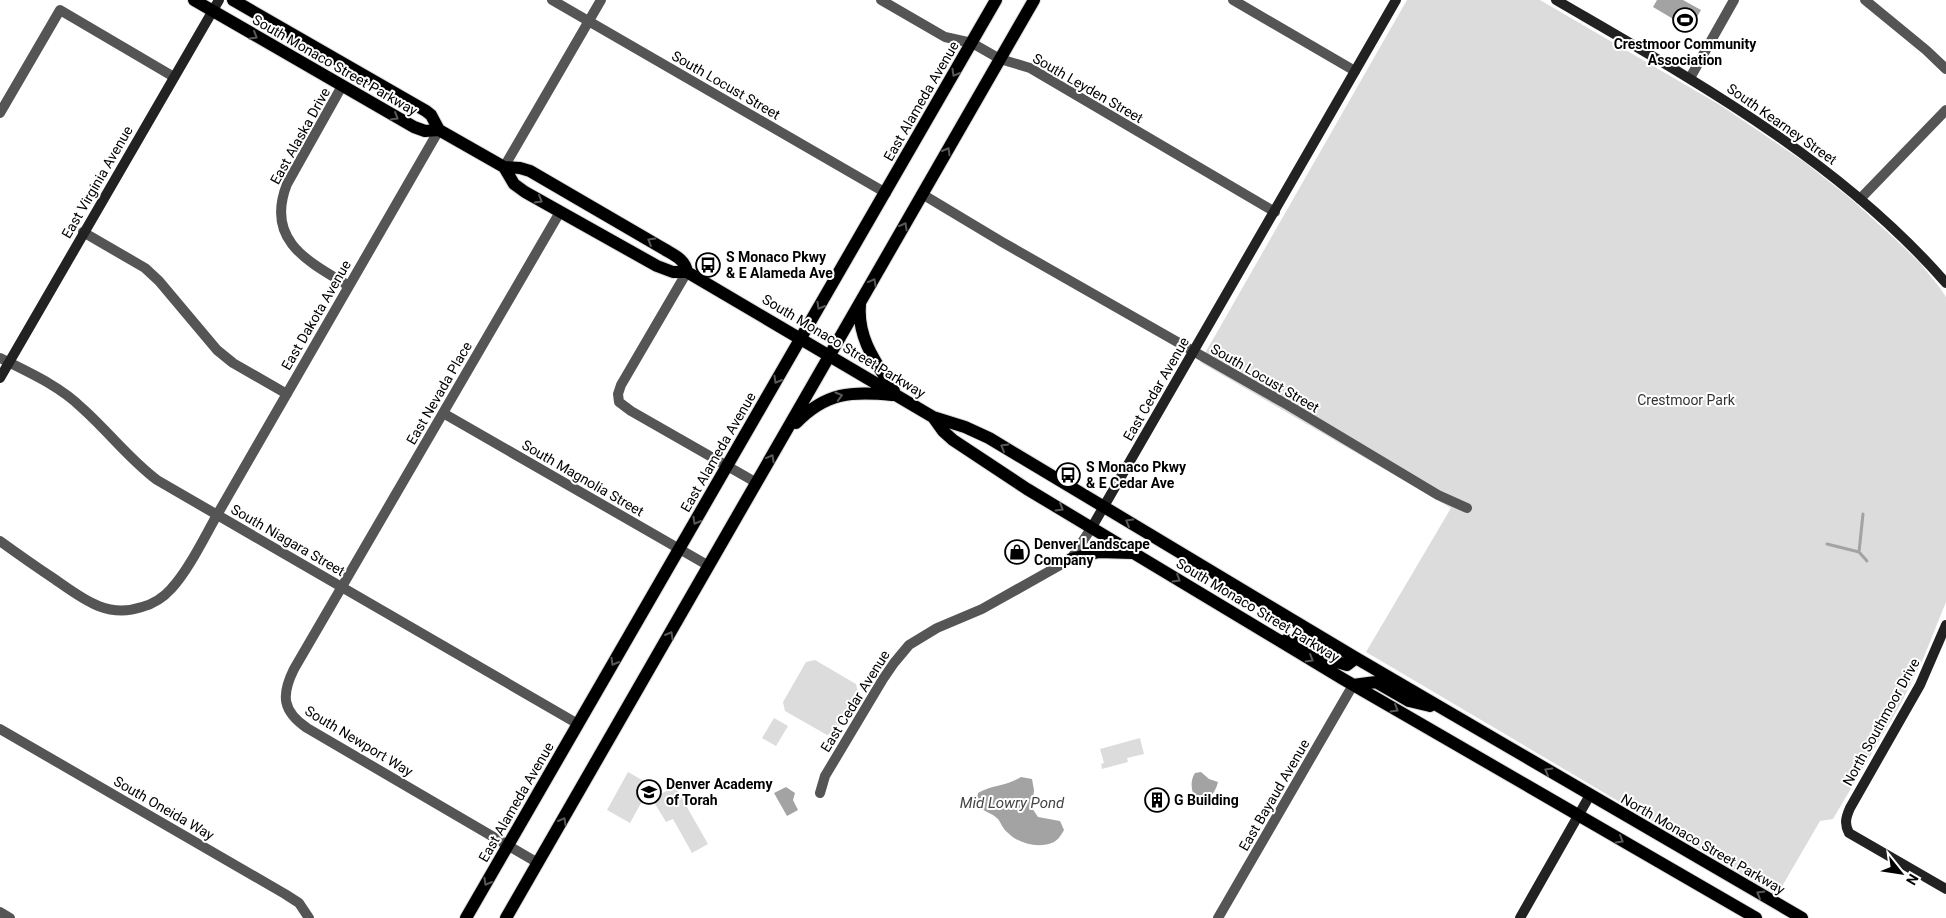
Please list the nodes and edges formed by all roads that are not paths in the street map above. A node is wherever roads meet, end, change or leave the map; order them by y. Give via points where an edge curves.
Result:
1 (194, 0) edge
2 (219, 0) edge
3 (233, 0) edge
4 (552, 0) edge
5 (601, 0) edge
6 (881, 0) edge
7 (996, 0) edge
8 (1034, 0) edge
9 (1233, 0) edge
10 (1396, 0) edge
11 (1556, 0) edge
12 (1734, 0) edge
13 (1865, 0) edge
14 (212, 11) junction
15 (589, 21) junction
16 (972, 43) junction
17 (1000, 58) junction
18 (1946, 69) edge
19 (1355, 71) junction
20 (174, 77) junction
21 (1690, 78) junction
22 (342, 86) junction
23 (1946, 110) edge
24 (0, 113) edge
25 (439, 130) junction
26 (504, 167) junction
27 (886, 193) junction
28 (922, 194) junction
29 (1860, 199) junction
30 (560, 212) junction
31 (1275, 212) junction
32 (83, 232) junction
33 (687, 272) junction
34 (1946, 283) edge
35 (349, 286) junction
36 (860, 304) junction
37 (801, 338) junction
38 (1194, 353) junction
39 (831, 355) junction
40 (4, 360) edge
41 (0, 378) edge
42 (287, 394) junction
43 (897, 395) junction
44 (443, 413) junction
45 (933, 416) junction
46 (786, 433) junction
47 (728, 466) junction
48 (757, 483) junction
49 (1104, 507) junction
50 (1467, 508) dead end
51 (217, 515) junction
52 (1092, 527) junction
53 (0, 541) edge
54 (679, 549) junction
55 (1135, 554) junction
56 (1070, 559) junction
57 (709, 566) junction
58 (342, 587) junction
59 (1946, 625) edge
60 (1276, 638) junction
61 (1356, 658) junction
62 (1353, 685) junction
63 (1444, 710) junction
64 (578, 724) junction
65 (0, 729) edge
66 (820, 793) dead end
67 (1590, 795) junction
68 (1578, 816) junction
69 (508, 846) junction
70 (538, 863) junction
71 (1946, 889) edge
72 (0, 912) edge
73 (10, 918) edge
74 (310, 918) edge
75 (466, 918) edge
76 (506, 918) edge
77 (1218, 918) edge
78 (1520, 918) edge
79 (1756, 918) edge
80 (1802, 918) edge

1 - 14 main road, South Monaco Street Parkway
2 - 14 street, East Virginia Avenue
3 - 25 main road, South Monaco Street Parkway via 426,111
4 - 15 street, South Locust Street
5 - 15 street
6 - 16 street, South Leyden Street via 946,37
7 - 16 main road, East Alameda Avenue
8 - 17 main road
9 - 19 street
10 - 19 street, East Cedar Avenue
11 - 21 street, South Kearney Street
12 - 21 street
13 - 18 street
14 - 20 street, East Virginia Avenue
14 -> 22 main road, South Monaco Street Parkway
15 - 26 street
15 - 27 street, South Locust Street
16 - 17 street, South Leyden Street
16 -> 27 main road, East Alameda Avenue
28 -> 17 main road
17 - 31 street, South Leyden Street via 1030,68
19 - 31 street, East Cedar Avenue
20 - 24 street via 60,10
20 - 32 street, East Virginia Avenue
21 - 29 street, South Kearney Street via 1792,145
22 -> 25 main road, South Monaco Street Parkway via 418,129
22 - 35 street, East Alaska Drive via 286,184 280,213 286,236 299,254
23 - 29 street
25 - 26 main road, South Monaco Street Parkway
25 - 35 street, East Dakota Avenue
26 -> 30 main road, South Monaco Street Parkway via 517,186
33 -> 26 main road, South Monaco Street Parkway via 678,257 530,171
27 -> 37 main road, East Alameda Avenue
36 -> 28 main road
28 - 38 street, South Locust Street
29 - 34 street via 1898,232
30 - 33 main road, South Monaco Street Parkway via 657,266 672,272
30 - 44 street, East Nevada Place
31 - 38 street, East Cedar Avenue
32 - 40 street, East Virginia Avenue
32 - 42 street via 145,268 217,350
33 - 37 main road, South Monaco Street Parkway
33 - 47 street via 621,385 619,402
35 - 42 street, East Dakota Avenue
36 - 39 main road
36 - 43 main road via 859,320 866,344
37 - 39 main road, South Monaco Street Parkway
37 -> 47 main road, East Alameda Avenue
38 - 49 street, East Cedar Avenue
38 - 50 street, South Locust Street via 1438,495
39 - 43 main road, South Monaco Street Parkway
39 - 46 main road
40 - 41 street, East Virginia Avenue
40 - 51 street, South Niagara Street via 70,397 146,472
42 - 51 street, East Dakota Avenue
43 - 45 main road, South Monaco Street Parkway
46 -> 43 main road via 816,406 835,396 862,392
44 - 54 street, South Magnolia Street
44 - 58 street, East Nevada Place
49 -> 45 main road, South Monaco Street Parkway via 989,438
45 -> 52 main road, South Monaco Street Parkway via 946,435 966,450
48 -> 46 main road
47 - 48 street
47 -> 54 main road, East Alameda Avenue
48 - 57 main road
49 - 52 street, East Cedar Avenue
61 -> 49 main road, South Monaco Street Parkway
51 - 53 street via 170,591 150,605 127,611 116,612 91,604
51 - 58 street, South Niagara Street
52 - 55 main road, South Monaco Street Parkway
52 - 56 street, East Cedar Avenue
54 - 57 street, South Magnolia Street
54 -> 64 main road, East Alameda Avenue
55 - 56 main road via 1099,552
55 -> 60 main road, South Monaco Street Parkway
56 - 66 street, East Cedar Avenue via 982,609 937,628 909,645 894,663 825,776
70 -> 57 main road
58 - 64 street, South Niagara Street
58 - 69 street, South Newport Way via 290,677 286,705 290,713 305,727
59 - 71 street, North Southmoor Drive via 1920,685 1846,820 1849,833
60 - 61 main road via 1306,644 1347,665
60 -> 62 main road, South Monaco Street Parkway
61 - 63 main road, South Monaco Street Parkway
62 - 63 main road via 1376,682 1409,701
62 -> 68 main road, South Monaco Street Parkway
62 - 77 street, East Bayaud Avenue
67 -> 63 main road, South Monaco Street Parkway
64 - 69 main road, East Alameda Avenue
65 - 74 street, South Oneida Way via 284,894 299,904
67 - 68 street
80 -> 67 main road, North Monaco Street Parkway
68 - 78 street
68 -> 79 main road
69 - 70 street, South Newport Way
69 -> 75 main road, East Alameda Avenue
70 - 76 main road
72 - 73 street

